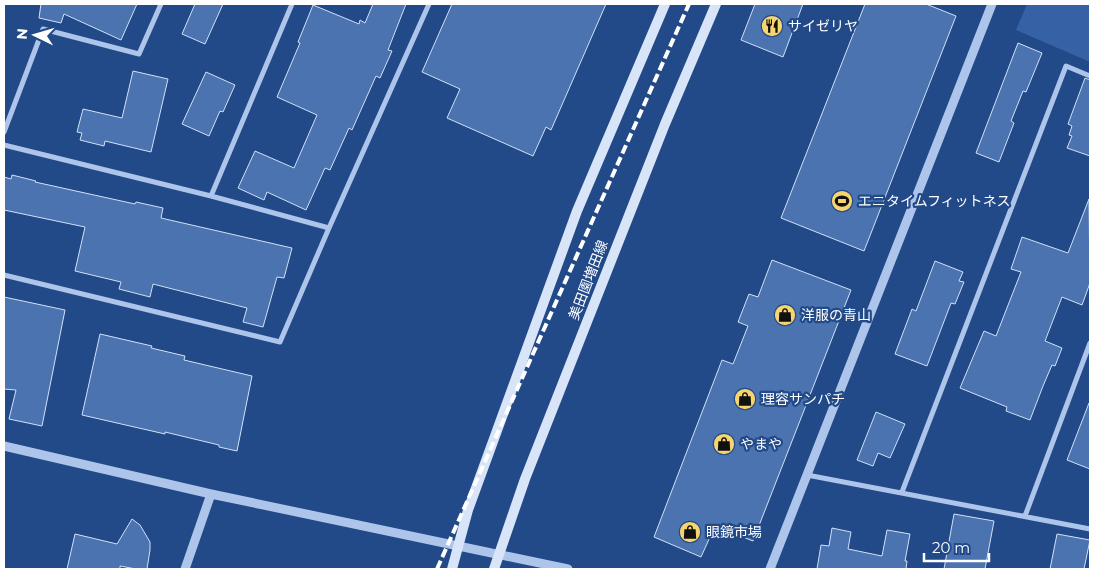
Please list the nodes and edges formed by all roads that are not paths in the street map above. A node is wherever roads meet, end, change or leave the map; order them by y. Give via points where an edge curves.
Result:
1 (161, 4) edge
2 (292, 4) edge
3 (429, 4) edge
4 (665, 4) edge
5 (716, 4) edge
6 (992, 4) edge
7 (1090, 76) edge
8 (4, 132) edge
9 (4, 145) edge
10 (210, 196) junction
11 (329, 228) junction
12 (4, 275) edge
13 (1090, 343) edge
14 (4, 446) edge
15 (806, 475) junction
16 (902, 492) junction
17 (211, 494) junction
18 (1025, 516) junction
19 (1090, 529) edge
20 (457, 546) junction
21 (498, 555) junction
22 (185, 569) edge
23 (452, 569) edge
24 (494, 569) edge
25 (568, 569) edge
26 (770, 569) edge

1 - 8 street via 139,54 43,29
2 - 10 street
3 - 11 street
4 - 20 main road via 577,211
5 - 21 main road, 美田園増田線 via 651,158
6 - 15 street
7 - 16 street via 1066,66
9 - 10 street
10 - 11 street
11 - 12 street via 280,342
13 - 18 street
14 - 17 street
15 - 16 street
15 - 26 street
16 - 18 street
17 - 20 street
17 - 22 street
18 - 19 street
20 - 21 street
20 - 23 main road
21 - 24 main road, 美田園増田線
21 - 25 street

